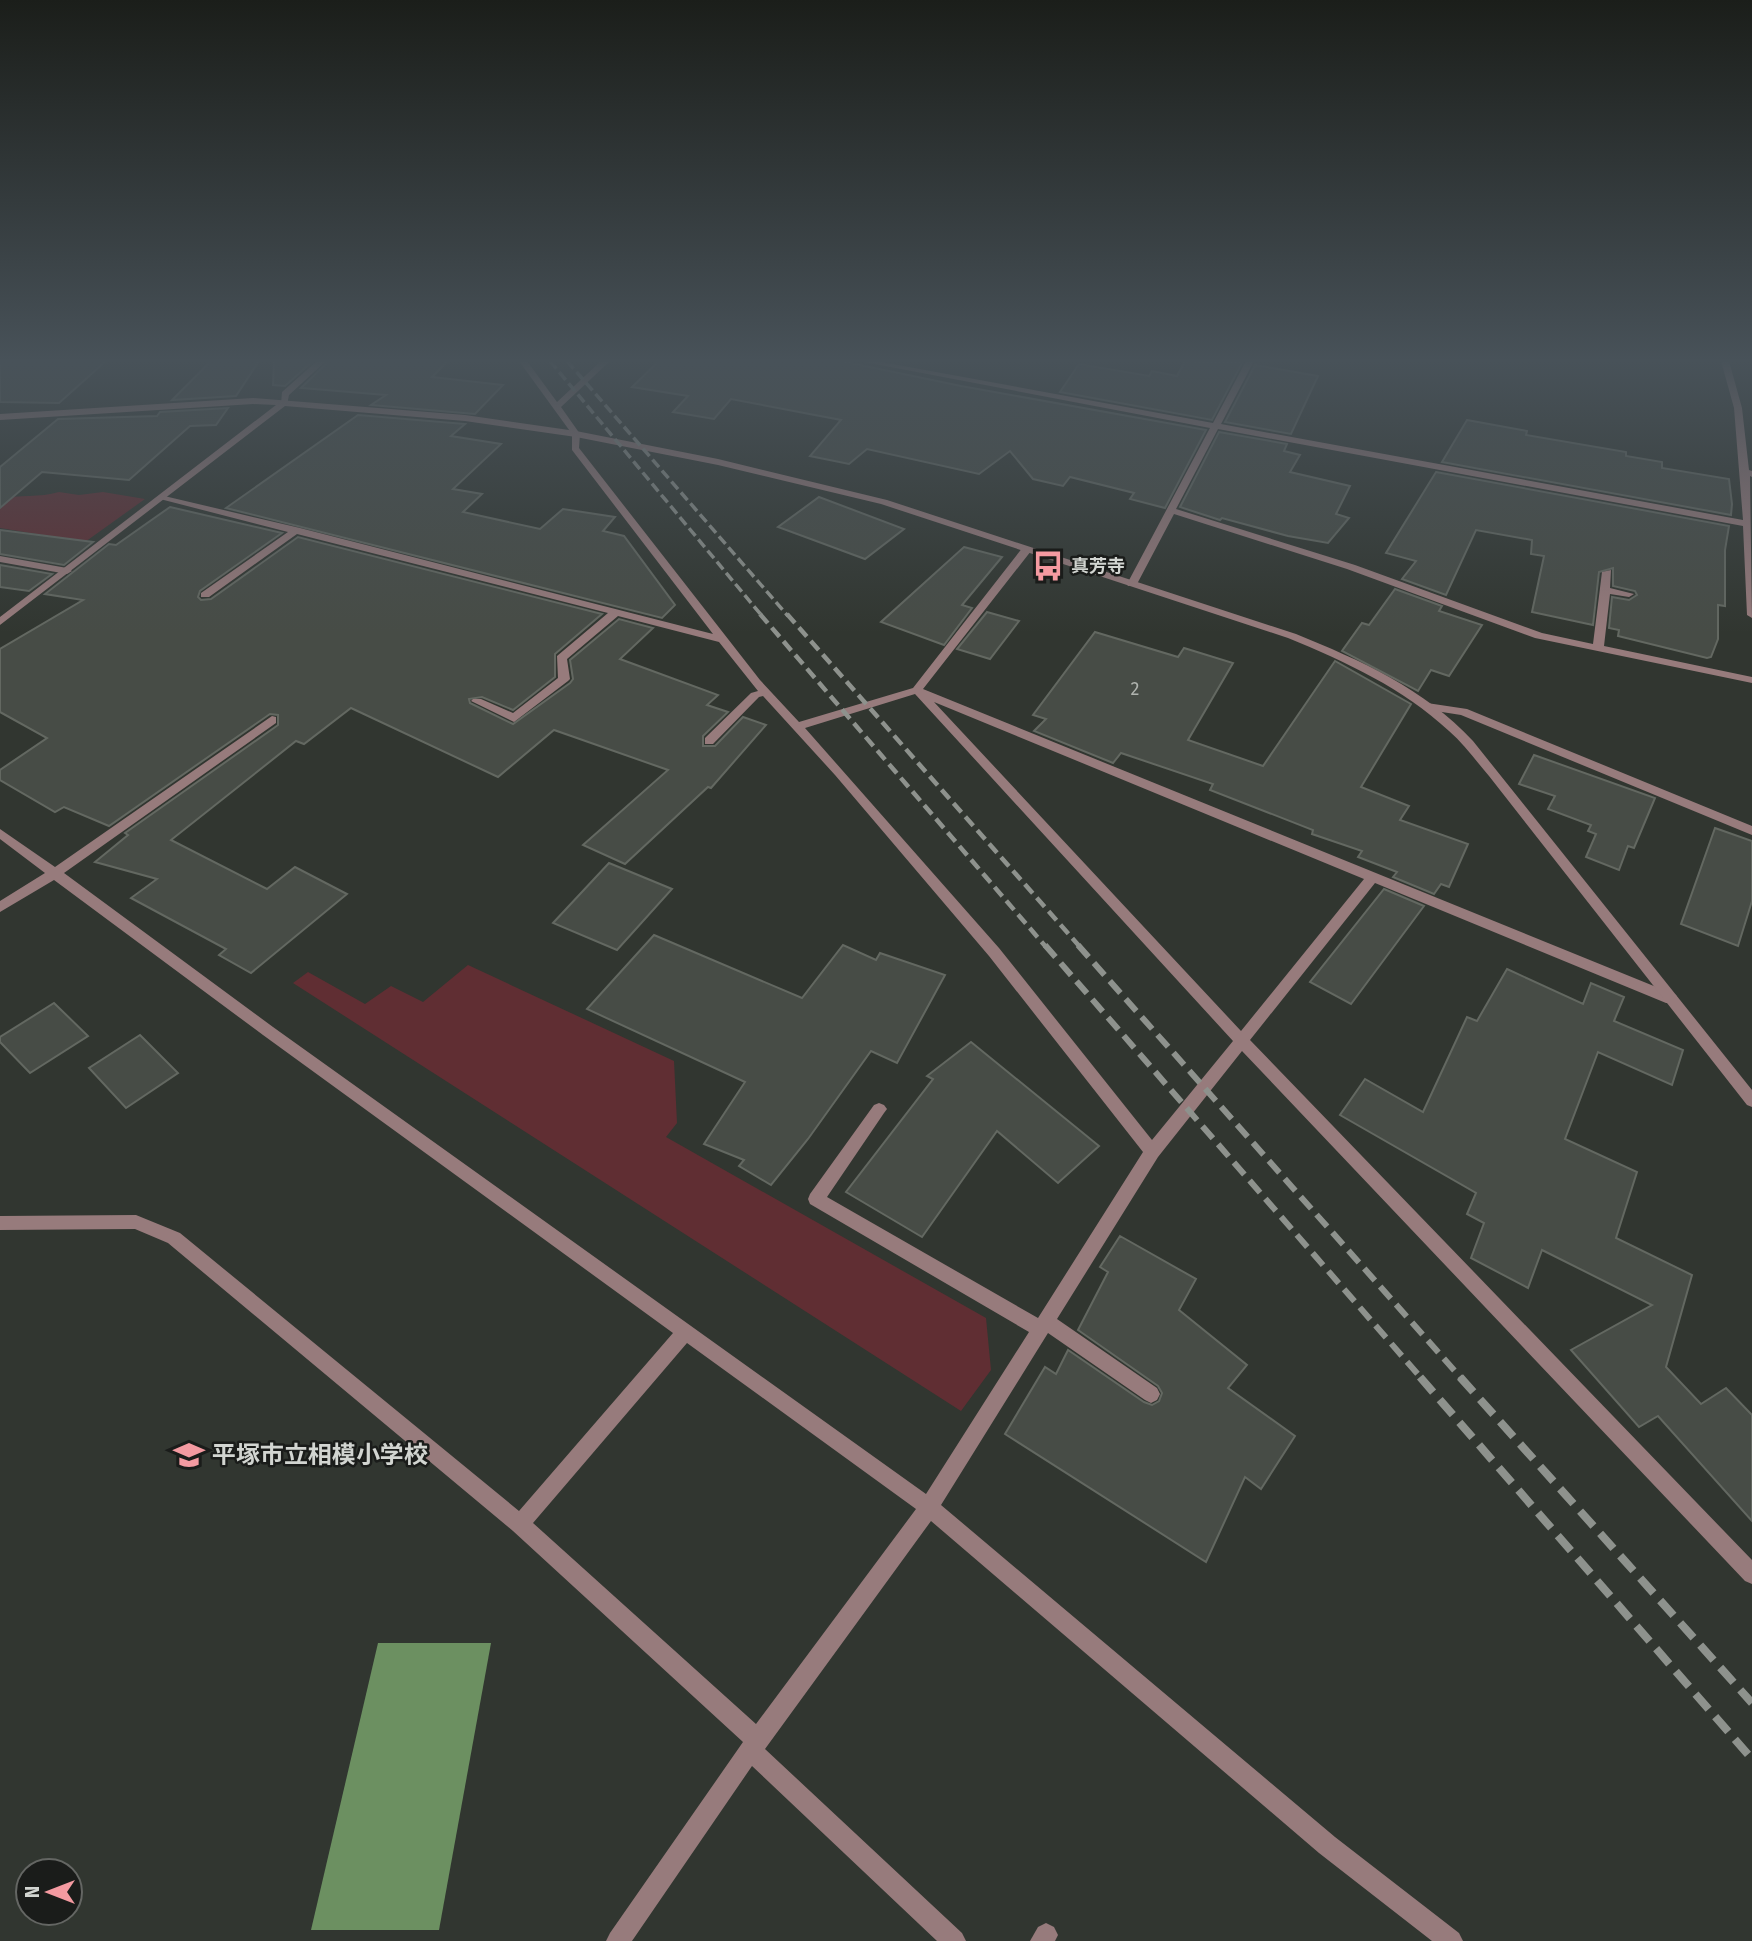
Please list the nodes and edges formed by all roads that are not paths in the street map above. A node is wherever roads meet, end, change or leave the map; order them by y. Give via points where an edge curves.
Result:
1 (221, 452) edge
2 (578, 452) edge
3 (660, 452) edge
4 (1203, 452) edge
5 (1360, 452) edge
6 (1745, 452) edge
7 (1749, 473) edge
8 (163, 497) junction
9 (1171, 510) junction
10 (1750, 524) edge
11 (297, 530) junction
12 (1027, 549) junction
13 (0, 559) edge
14 (67, 571) junction
15 (1607, 572) dead end
16 (1132, 584) junction
17 (1605, 590) junction
18 (1629, 594) dead end
19 (205, 595) dead end
20 (616, 612) junction
21 (1752, 615) edge
22 (0, 622) edge
23 (725, 640) junction
24 (1598, 648) junction
25 (1752, 680) edge
26 (917, 690) junction
27 (766, 692) junction
28 (477, 701) dead end
29 (1427, 706) junction
30 (272, 720) dead end
31 (797, 726) junction
32 (709, 741) dead end
33 (1752, 831) edge
34 (0, 832) edge
35 (55, 873) junction
36 (1373, 877) junction
37 (0, 907) edge
38 (1671, 999) junction
39 (1241, 1040) junction
40 (1752, 1101) edge
41 (879, 1109) dead end
42 (1152, 1152) junction
43 (0, 1223) edge
44 (1043, 1326) junction
45 (685, 1332) junction
46 (1151, 1394) dead end
47 (929, 1507) junction
48 (520, 1524) junction
49 (1752, 1574) edge
50 (754, 1745) junction
51 (618, 1941) edge
52 (954, 1941) edge
53 (1451, 1941) edge

1 - 8 street
2 - 23 street
3 - 12 street via 824,486
4 - 9 street
5 - 10 street
6 - 7 street
7 - 10 street
8 - 11 street
8 - 14 street
9 - 16 street
9 - 24 street via 1539,636
10 - 21 street
11 - 19 street
11 - 20 street
12 - 16 street
12 - 26 street
13 - 14 street
14 - 22 street
15 - 17 street
16 - 29 street via 1344,657
17 - 18 street
17 - 24 street
20 - 23 street
20 - 28 street via 561,658 564,679 514,718
23 - 27 street
24 - 25 street
26 - 31 street
26 - 36 street
26 - 39 street
27 - 31 street
27 - 32 street via 755,695
29 - 33 street via 1463,712
29 - 38 street via 1454,728 1493,772
30 - 35 street
31 - 42 street via 994,951
34 - 35 street
35 - 37 street
35 - 45 street
36 - 38 street
36 - 39 street
38 - 40 street
39 - 42 street
39 - 49 street
41 - 44 street via 816,1199
42 - 44 street
43 - 48 street via 136,1222 174,1238
44 - 46 street
44 - 47 street
45 - 47 street
45 - 48 street
47 - 50 street
47 - 53 street via 1327,1844
48 - 50 street
50 - 51 street
50 - 52 street

